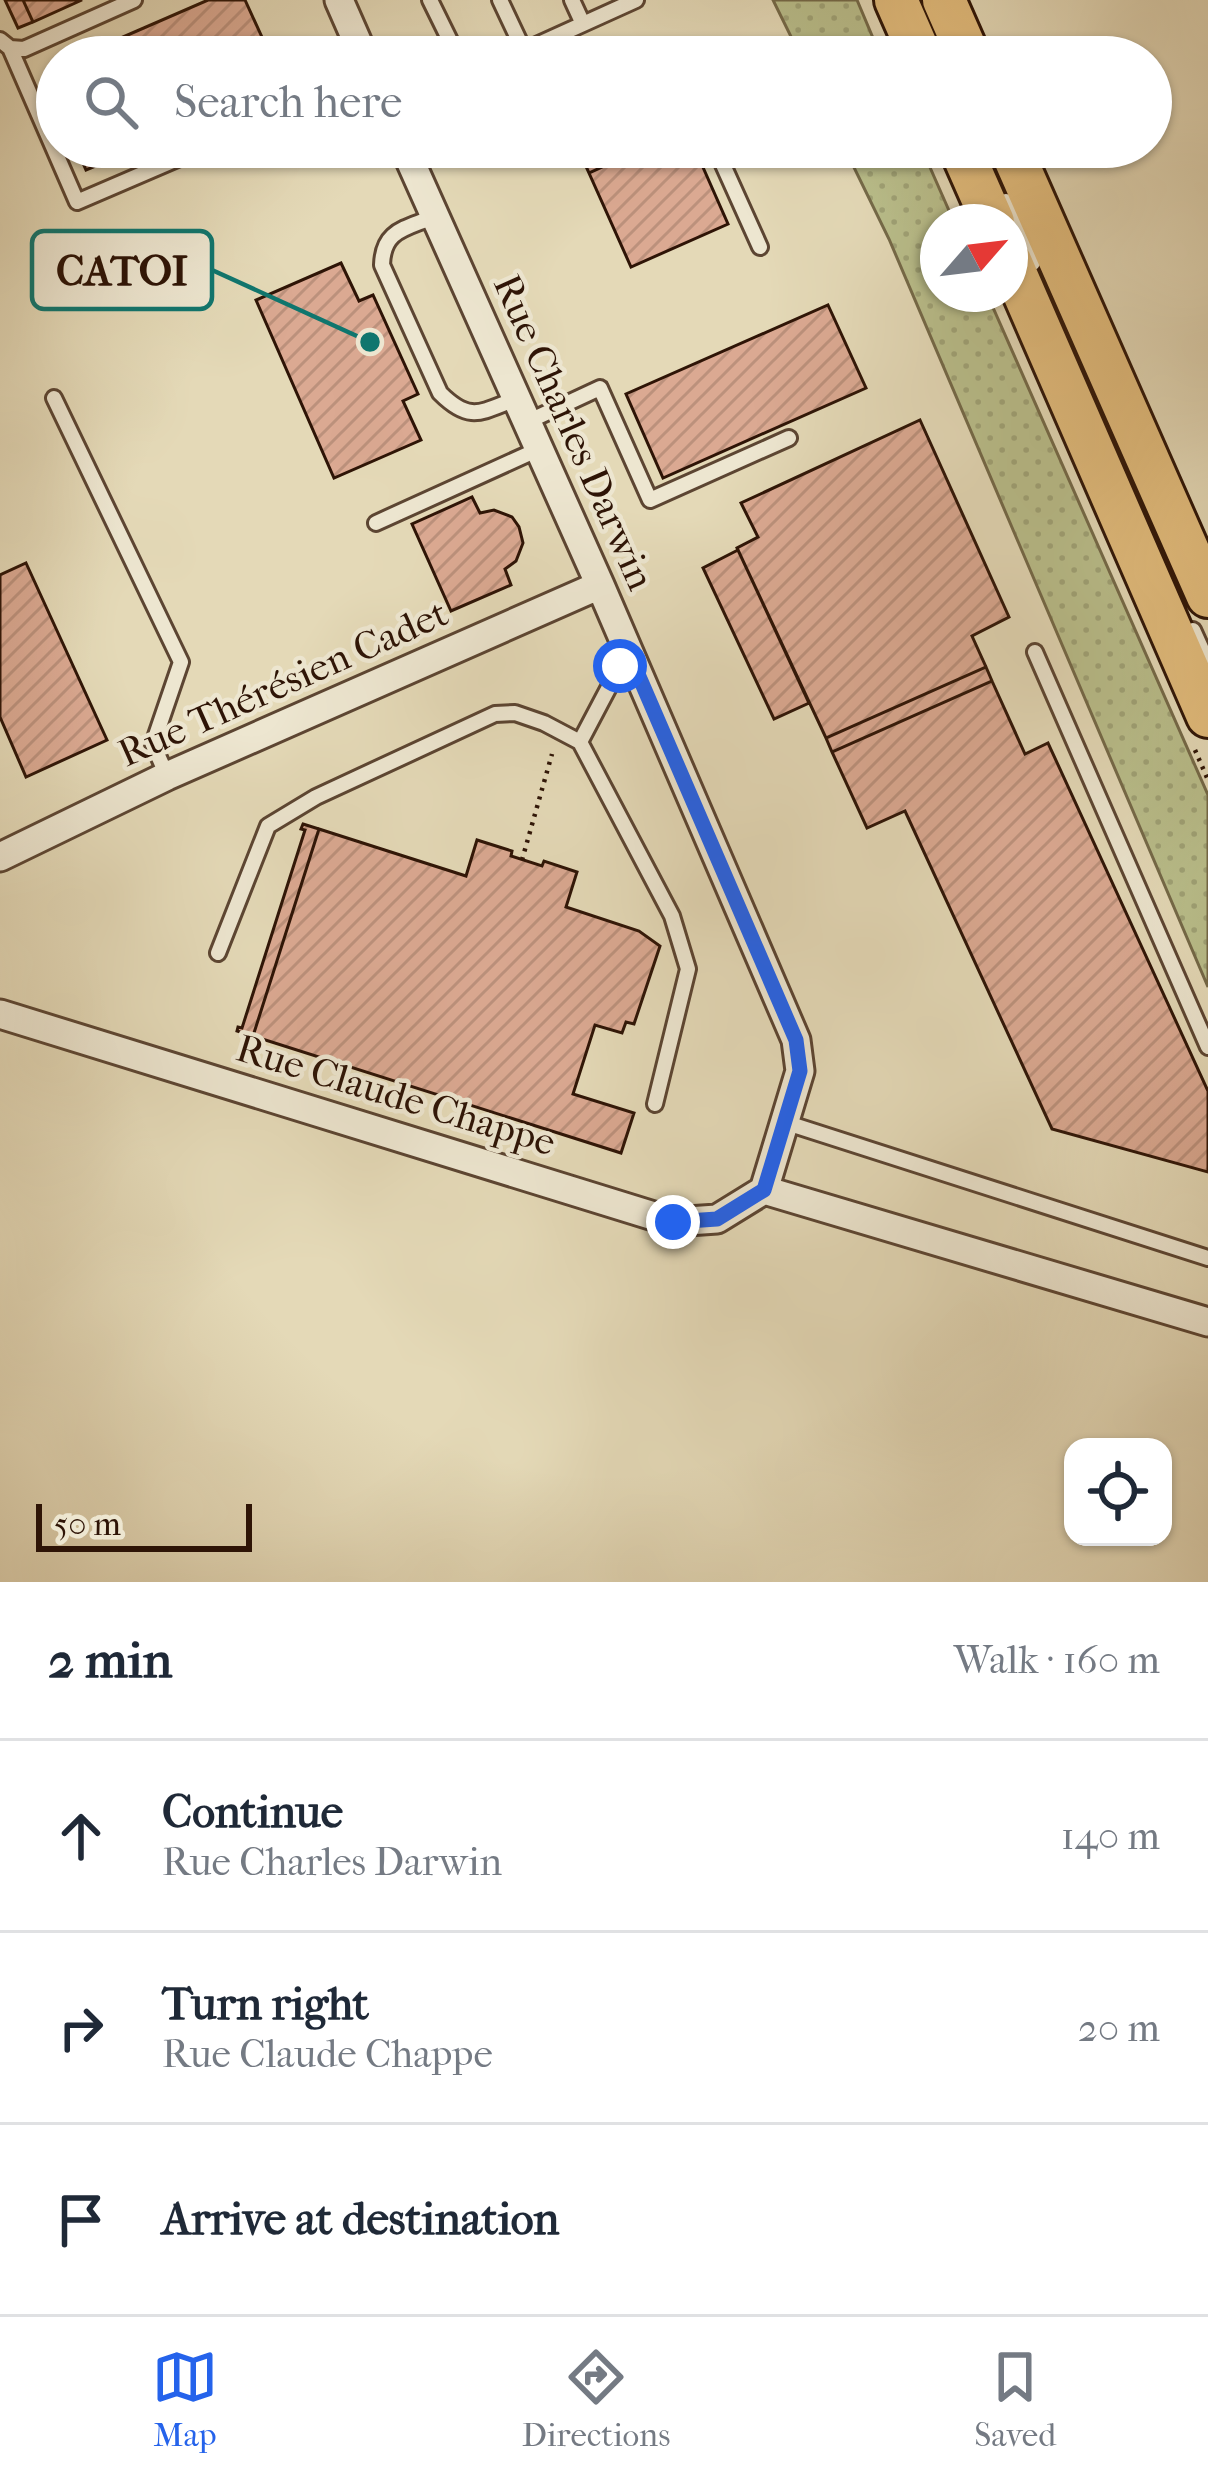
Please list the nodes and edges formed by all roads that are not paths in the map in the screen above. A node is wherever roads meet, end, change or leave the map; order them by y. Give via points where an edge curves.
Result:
1 (134, 0) edge
2 (339, 0) edge
3 (430, 0) edge
4 (500, 0) edge
5 (572, 0) edge
6 (636, 0) edge
7 (896, 0) edge
8 (944, 0) edge
9 (583, 24) junction
10 (53, 36) edge
11 (355, 36) edge
12 (448, 36) edge
13 (511, 36) edge
14 (557, 36) edge
15 (912, 36) edge
16 (960, 36) edge
17 (5, 44) edge
18 (36, 44) edge
19 (36, 112) edge
20 (62, 168) edge
21 (156, 168) edge
22 (413, 168) edge
23 (725, 168) edge
24 (973, 168) edge
25 (1019, 168) edge
26 (996, 204) edge
27 (435, 216) junction
28 (760, 247) dead end
29 (1028, 279) edge
30 (54, 398) dead end
31 (522, 411) junction
32 (789, 438) dead end
33 (539, 449) junction
34 (376, 523) dead end
35 (600, 585) junction
36 (1199, 608) edge
37 (628, 651) junction
38 (1035, 652) dead end
39 (1208, 663) edge
40 (1208, 716) edge
41 (580, 742) junction
42 (166, 776) junction
43 (0, 857) edge
44 (218, 952) dead end
45 (0, 1014) edge
46 (1208, 1047) edge
47 (655, 1104) dead end
48 (784, 1122) junction
49 (764, 1190) junction
50 (1208, 1258) edge
51 (1208, 1322) edge

1 - 10 lane
2 - 11 street
3 - 12 lane
4 - 13 lane
5 - 9 lane
6 - 9 lane
7 - 15 main road
8 - 16 main road
9 - 14 lane
17 - 18 lane
17 - 19 lane
20 - 21 lane via 77,202
22 - 27 street, Rue Charles Darwin
23 - 28 lane
24 - 26 main road
25 - 36 main road
27 - 31 street, Rue Charles Darwin
27 - 31 lane via 392,235 382,246 382,265 440,393 475,414
29 - 40 main road
30 - 42 lane via 181,662 153,744
31 - 32 lane via 600,388 650,500
31 - 33 street, Rue Charles Darwin
33 - 34 lane
33 - 35 street, Rue Charles Darwin
35 - 37 street, Rue Charles Darwin
35 - 42 street, Rue Thérésien Cadet
36 - 39 lane
37 - 41 lane
37 - 48 street, Rue Charles Darwin via 796,1040 800,1071
38 - 46 lane
41 - 44 lane via 515,713 494,714 316,797 268,826
41 - 47 lane via 672,916 688,969
42 - 43 street, Rue Thérésien Cadet
45 - 49 street, Rue Claude Chappe via 673,1222 717,1219
48 - 49 street, Rue Charles Darwin
48 - 50 lane
49 - 51 street

